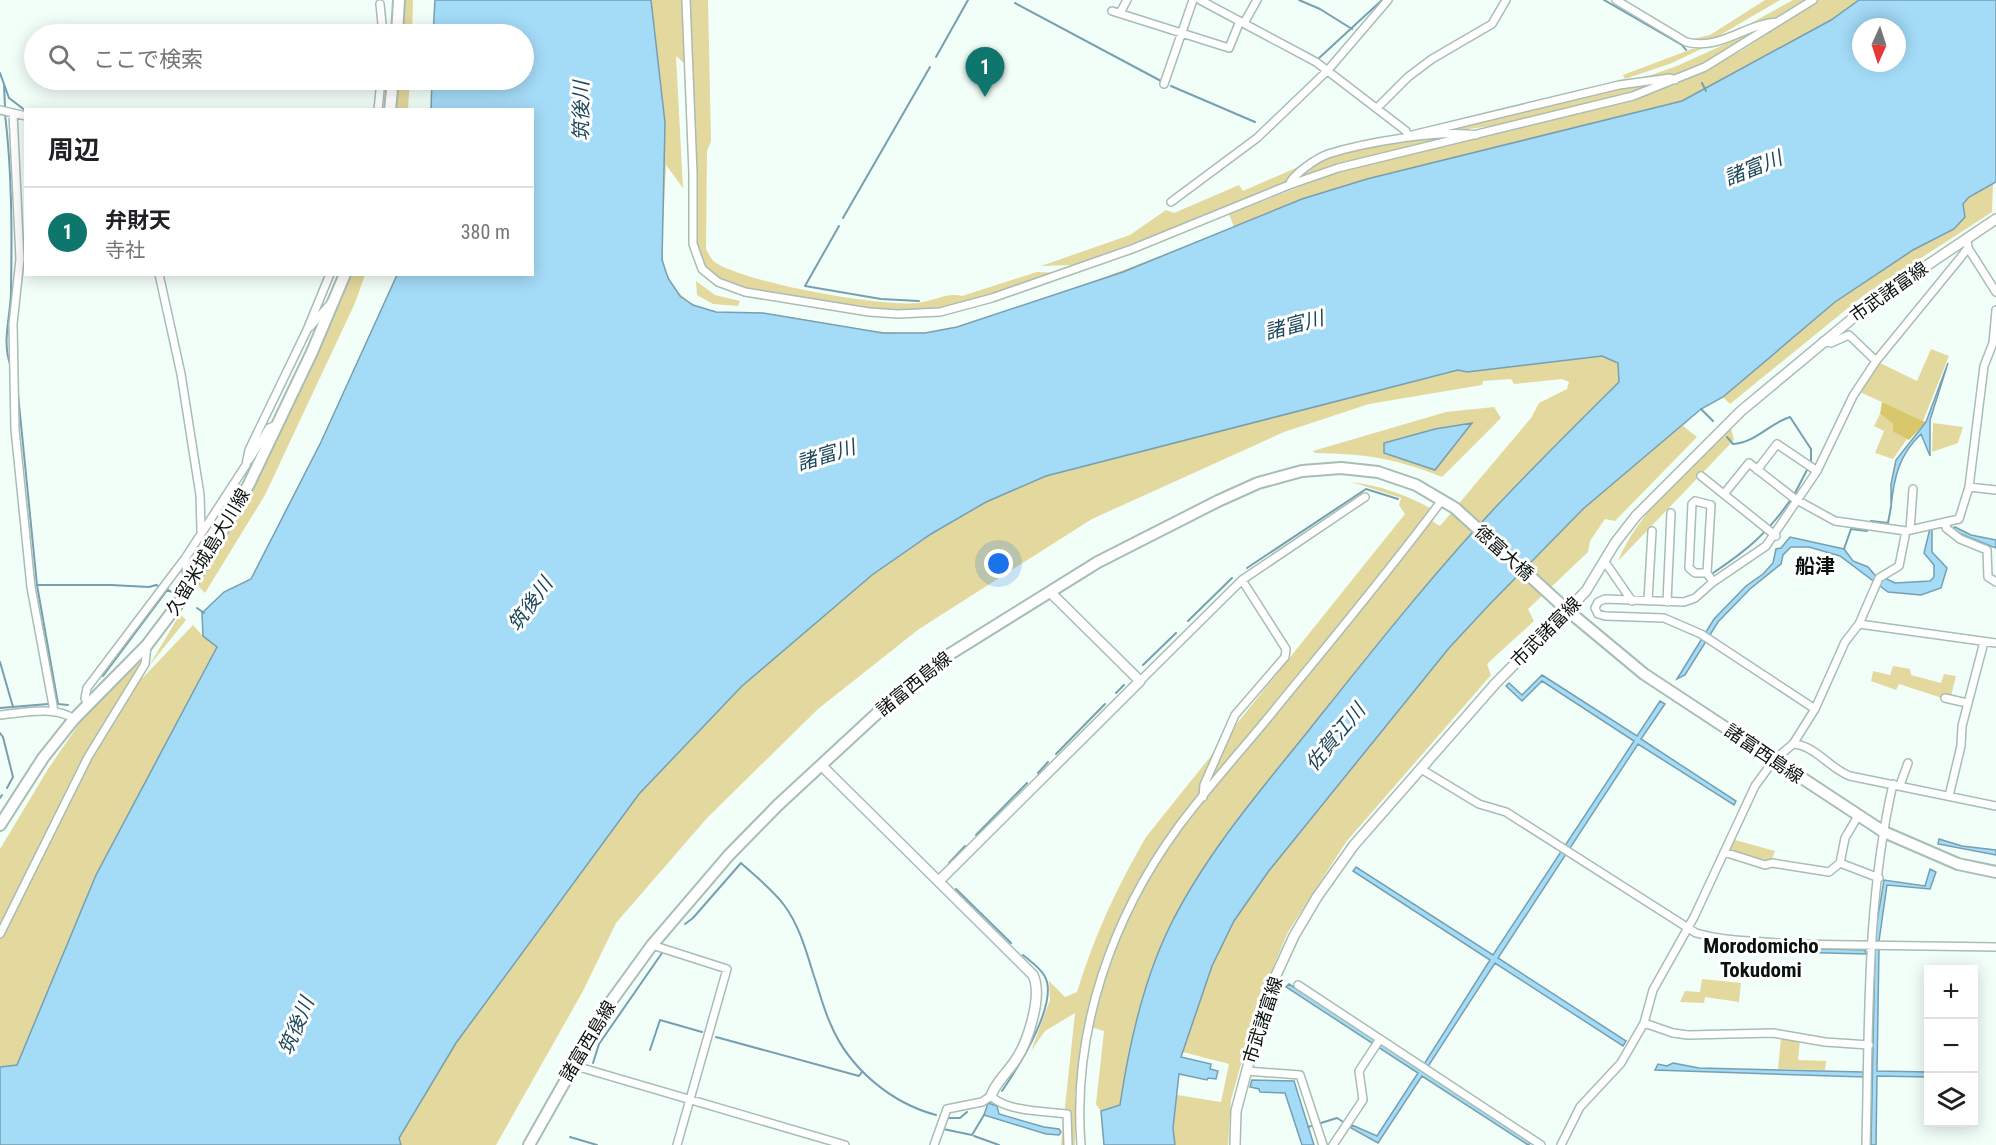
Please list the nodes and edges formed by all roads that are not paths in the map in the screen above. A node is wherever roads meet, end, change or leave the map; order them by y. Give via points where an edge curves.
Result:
1 (399, 0) edge
2 (686, 0) edge
3 (1127, 0) edge
4 (1193, 0) edge
5 (1200, 0) edge
6 (1257, 0) edge
7 (1388, 0) edge
8 (1506, 0) edge
9 (1616, 0) edge
10 (1813, 0) edge
11 (380, 4) dead end
12 (1242, 22) junction
13 (1778, 22) junction
14 (382, 24) edge
15 (398, 24) edge
16 (1182, 31) junction
17 (1328, 70) junction
18 (1676, 80) junction
19 (1164, 84) dead end
20 (380, 90) edge
21 (392, 90) edge
22 (378, 108) edge
23 (390, 108) edge
24 (1377, 108) junction
25 (0, 110) edge
26 (13, 113) junction
27 (24, 116) edge
28 (1478, 135) junction
29 (1408, 136) junction
30 (1288, 185) junction
31 (1171, 202) dead end
32 (1996, 219) edge
33 (1968, 243) junction
34 (159, 276) edge
35 (329, 276) edge
36 (344, 276) edge
37 (1996, 292) edge
38 (335, 301) junction
39 (1996, 310) edge
40 (307, 330) junction
41 (1823, 341) junction
42 (1876, 361) junction
43 (278, 423) junction
44 (246, 465) junction
45 (1812, 468) junction
46 (1757, 470) junction
47 (1701, 476) dead end
48 (1969, 488) junction
49 (1913, 489) dead end
50 (1996, 490) edge
51 (1724, 494) junction
52 (1365, 497) dead end
53 (1795, 498) junction
54 (1442, 500) junction
55 (1455, 508) joint
56 (1671, 513) dead end
57 (1947, 522) junction
58 (201, 530) junction
59 (1908, 530) junction
60 (1652, 531) dead end
61 (1770, 532) junction
62 (186, 557) junction
63 (1605, 562) junction
64 (1707, 573) junction
65 (1242, 580) junction
66 (1713, 582) junction
67 (1996, 582) edge
68 (187, 592) junction
69 (1050, 592) junction
70 (1554, 598) joint
71 (1632, 601) junction
72 (1648, 601) junction
73 (1667, 602) junction
74 (1567, 610) junction
75 (1859, 624) junction
76 (1984, 642) junction
77 (1996, 643) edge
78 (147, 645) junction
79 (1140, 681) junction
80 (1945, 698) dead end
81 (1967, 703) junction
82 (88, 706) junction
83 (1815, 709) junction
84 (54, 711) junction
85 (0, 715) edge
86 (75, 718) junction
87 (1793, 744) junction
88 (1774, 760) junction
89 (1908, 763) dead end
90 (822, 766) junction
91 (1421, 769) junction
92 (1897, 784) junction
93 (1949, 796) junction
94 (1203, 797) junction
95 (1996, 806) edge
96 (1858, 816) junction
97 (0, 825) edge
98 (1884, 832) junction
99 (1724, 852) junction
100 (1840, 863) junction
101 (1996, 872) edge
102 (1879, 878) junction
103 (939, 881) junction
104 (1686, 928) junction
105 (0, 934) edge
106 (652, 945) junction
107 (1870, 945) junction
108 (1996, 947) edge
109 (1298, 985) dead end
110 (1644, 1023) junction
111 (1379, 1042) junction
112 (1869, 1045) junction
113 (572, 1065) junction
114 (1246, 1071) junction
115 (991, 1096) junction
116 (690, 1101) junction
117 (529, 1145) edge
118 (677, 1145) edge
119 (845, 1145) edge
120 (934, 1145) edge
121 (1068, 1145) edge
122 (1081, 1145) edge
123 (1235, 1145) edge
124 (1323, 1145) edge
125 (1333, 1145) edge
126 (1541, 1145) edge
127 (1561, 1145) edge
128 (1866, 1145) edge

1 - 15 main road
2 - 30 street via 693,244 702,269 729,287 869,312 940,312 1132,249
3 - 16 street via 1116,12
4 - 16 street
5 - 12 street
6 - 12 street
7 - 17 street
8 - 24 street via 1492,24 1432,59
9 - 13 street via 1696,45 1719,42 1765,23
10 - 13 street
11 - 14 street
12 - 16 street via 1228,48
12 - 17 street
13 - 18 street
16 - 19 street
17 - 24 street
17 - 31 street via 1257,138
18 - 28 street via 1606,104
18 - 29 street via 1619,85
20 - 22 street
21 - 23 main road
24 - 29 street
25 - 26 street
26 - 27 street
26 - 84 street via 20,259 13,324 15,429 32,586
28 - 29 street
28 - 30 street via 1338,168
29 - 30 street via 1325,155
32 - 33 main road, 市武諸富線
33 - 37 street
33 - 41 main road, 市武諸富線 via 1871,303
33 - 42 street
34 - 58 street via 183,385 200,495
35 - 40 street
36 - 38 main road, 久留米城島大川線
38 - 40 street
38 - 43 main road, 久留米城島大川線
39 - 48 street via 1993,344 1984,366
40 - 44 street via 249,450
41 - 42 street via 1831,343 1849,335
41 - 63 main road, 市武諸富線 via 1741,411 1650,501 1615,543
42 - 45 street
43 - 44 street via 269,428
43 - 68 main road, 久留米城島大川線 via 249,484
44 - 58 street
45 - 46 street via 1777,444
45 - 53 street
46 - 51 street via 1749,463
46 - 53 street
47 - 51 street
48 - 50 street
48 - 57 street via 1959,519
49 - 59 street
51 - 61 street
52 - 65 street
53 - 59 street via 1835,521
53 - 61 street
54 - 55 main road, 諸富西島線
54 - 69 main road, 諸富西島線 via 1416,485 1378,472 1341,468 1302,471 1258,483 1218,501 1098,562
54 - 94 street
55 - 70 main road, 徳富大橋
56 - 73 street
57 - 59 street
57 - 67 street via 1946,528 1960,539 1987,550 1988,578
58 - 62 street
59 - 75 street via 1899,566 1879,578
60 - 72 street
61 - 66 street via 1750,559
62 - 68 street
62 - 82 street via 87,688
63 - 71 street
63 - 74 main road, 市武諸富線 via 1586,591
64 - 64 street via 1711,505 1695,501 1689,568 1695,573
64 - 66 street
65 - 79 street
65 - 94 street via 1286,649 1285,657 1235,715 1204,785
66 - 73 street via 1695,597
68 - 78 main road, 久留米城島大川線
69 - 79 main road
69 - 90 main road, 諸富西島線 via 950,654 885,705
70 - 74 main road, 諸富西島線
71 - 72 street
71 - 83 street via 1605,599 1595,608 1605,616 1664,618 1701,634
72 - 73 street
74 - 88 main road, 諸富西島線 via 1644,674
74 - 91 main road, 市武諸富線
75 - 76 street
75 - 83 street via 1845,642
76 - 77 street
76 - 81 street
78 - 82 main road, 久留米城島大川線
78 - 105 street via 145,663 88,757
79 - 103 main road
80 - 81 street
81 - 93 street
82 - 86 main road, 久留米城島大川線
83 - 87 street
84 - 85 street
84 - 86 street
86 - 97 main road, 久留米城島大川線 via 43,758
87 - 88 street
87 - 92 street via 1813,752 1839,772
88 - 96 main road, 諸富西島線
88 - 99 street via 1750,793
89 - 92 street
90 - 103 main road
90 - 106 main road, 諸富西島線 via 729,855
91 - 104 street via 1479,804 1506,812
91 - 114 main road, 市武諸富線 via 1354,845 1294,936 1267,995
92 - 93 street
92 - 98 street
93 - 95 street
94 - 122 street via 1149,872 1122,921 1101,974 1084,1062
96 - 98 main road, 諸富西島線
96 - 100 street via 1845,838
98 - 101 main road, 諸富西島線 via 1949,861
98 - 102 street
99 - 100 street via 1765,865 1829,872
99 - 104 street
100 - 102 street
102 - 107 street
103 - 115 main road via 1037,983 1037,1004 1017,1059
104 - 107 street via 1741,942
104 - 110 street via 1653,990
106 - 113 main road, 諸富西島線 via 607,1007
106 - 116 street via 727,969
107 - 108 street
107 - 112 street
109 - 111 street
110 - 112 street via 1672,1034 1773,1033
110 - 127 street via 1621,1063 1580,1107
111 - 125 street via 1359,1071 1363,1100
111 - 126 street
112 - 128 street
113 - 116 street
113 - 117 main road, 諸富西島線
114 - 123 main road, 市武諸富線 via 1236,1111
114 - 124 street via 1300,1075
115 - 120 street via 982,1102 947,1109
115 - 121 street via 996,1102 1067,1114
116 - 118 street
116 - 119 street

